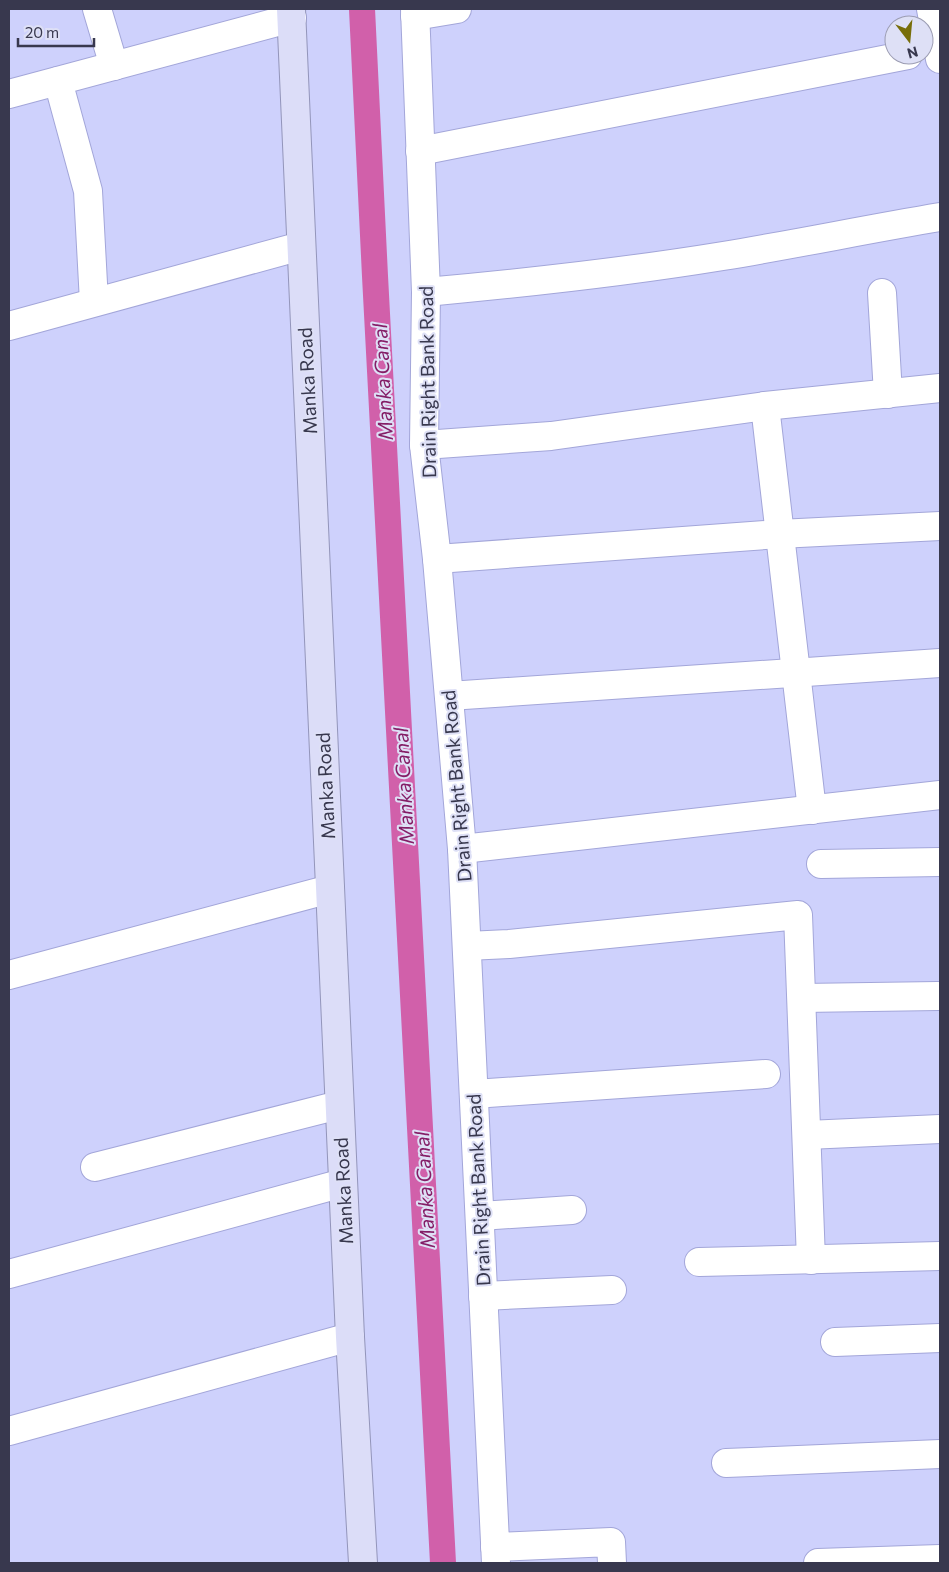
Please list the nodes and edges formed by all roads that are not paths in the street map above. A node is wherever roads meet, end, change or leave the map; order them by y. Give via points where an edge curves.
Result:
1 (97, 9) edge
2 (457, 9) edge
3 (415, 12) edge
4 (291, 13) edge
5 (884, 60) edge
6 (114, 66) junction
7 (58, 81) junction
8 (9, 94) edge
9 (420, 152) junction
10 (940, 217) edge
11 (302, 246) junction
12 (426, 292) junction
13 (882, 293) dead end
14 (94, 302) junction
15 (9, 326) edge
16 (940, 388) edge
17 (888, 394) junction
18 (765, 406) junction
19 (424, 445) junction
20 (940, 526) edge
21 (779, 534) junction
22 (437, 559) junction
23 (940, 663) edge
24 (797, 672) junction
25 (449, 696) junction
26 (940, 795) edge
27 (812, 810) junction
28 (462, 849) junction
29 (940, 862) edge
30 (821, 864) dead end
31 (330, 889) junction
32 (467, 946) junction
33 (9, 976) edge
34 (938, 996) dead end
35 (802, 998) junction
36 (766, 1074) dead end
37 (474, 1094) junction
38 (339, 1105) junction
39 (940, 1129) edge
40 (807, 1135) junction
41 (95, 1167) dead end
42 (343, 1183) junction
43 (572, 1210) dead end
44 (480, 1216) junction
45 (940, 1256) edge
46 (811, 1260) junction
47 (699, 1262) dead end
48 (9, 1274) edge
49 (612, 1290) dead end
50 (483, 1296) junction
51 (350, 1337) junction
52 (940, 1338) edge
53 (834, 1342) dead end
54 (9, 1432) edge
55 (940, 1454) edge
56 (726, 1462) dead end
57 (496, 1555) edge
58 (940, 1559) edge
59 (358, 1562) edge
60 (612, 1563) edge
61 (818, 1563) edge
62 (852, 1563) edge

1 - 6 street
2 - 3 street
3 - 9 street, Drain Right Bank Road
4 - 6 street
4 - 11 main road, Manka Road
5 - 9 street
6 - 7 street
7 - 8 street
7 - 14 street via 88,191
9 - 12 street, Drain Right Bank Road
10 - 12 street via 723,256 518,284
11 - 14 street
11 - 31 main road, Manka Road
12 - 19 street, Drain Right Bank Road
13 - 17 street
14 - 15 street
16 - 17 street
17 - 18 street
18 - 19 street via 551,436
18 - 21 street
19 - 22 street, Drain Right Bank Road
20 - 21 street
21 - 22 street
21 - 24 street
22 - 25 street, Drain Right Bank Road
23 - 24 street
24 - 25 street
24 - 27 street
25 - 28 street, Drain Right Bank Road
26 - 27 street
27 - 28 street
28 - 32 street, Drain Right Bank Road
29 - 30 street
31 - 33 street
31 - 38 main road, Manka Road
32 - 35 street via 798,915
32 - 37 street, Drain Right Bank Road
34 - 35 street
35 - 40 street
36 - 37 street
37 - 44 street, Drain Right Bank Road
38 - 41 street
38 - 42 main road, Manka Road
39 - 40 street
40 - 46 street
42 - 48 street
42 - 51 main road, Manka Road
43 - 44 street
44 - 50 street, Drain Right Bank Road
45 - 46 street
46 - 47 street
49 - 50 street
50 - 57 street, Drain Right Bank Road
51 - 54 street
51 - 59 main road, Manka Road
52 - 53 street
55 - 56 street
57 - 60 street via 612,1542
58 - 62 street
61 - 62 street

